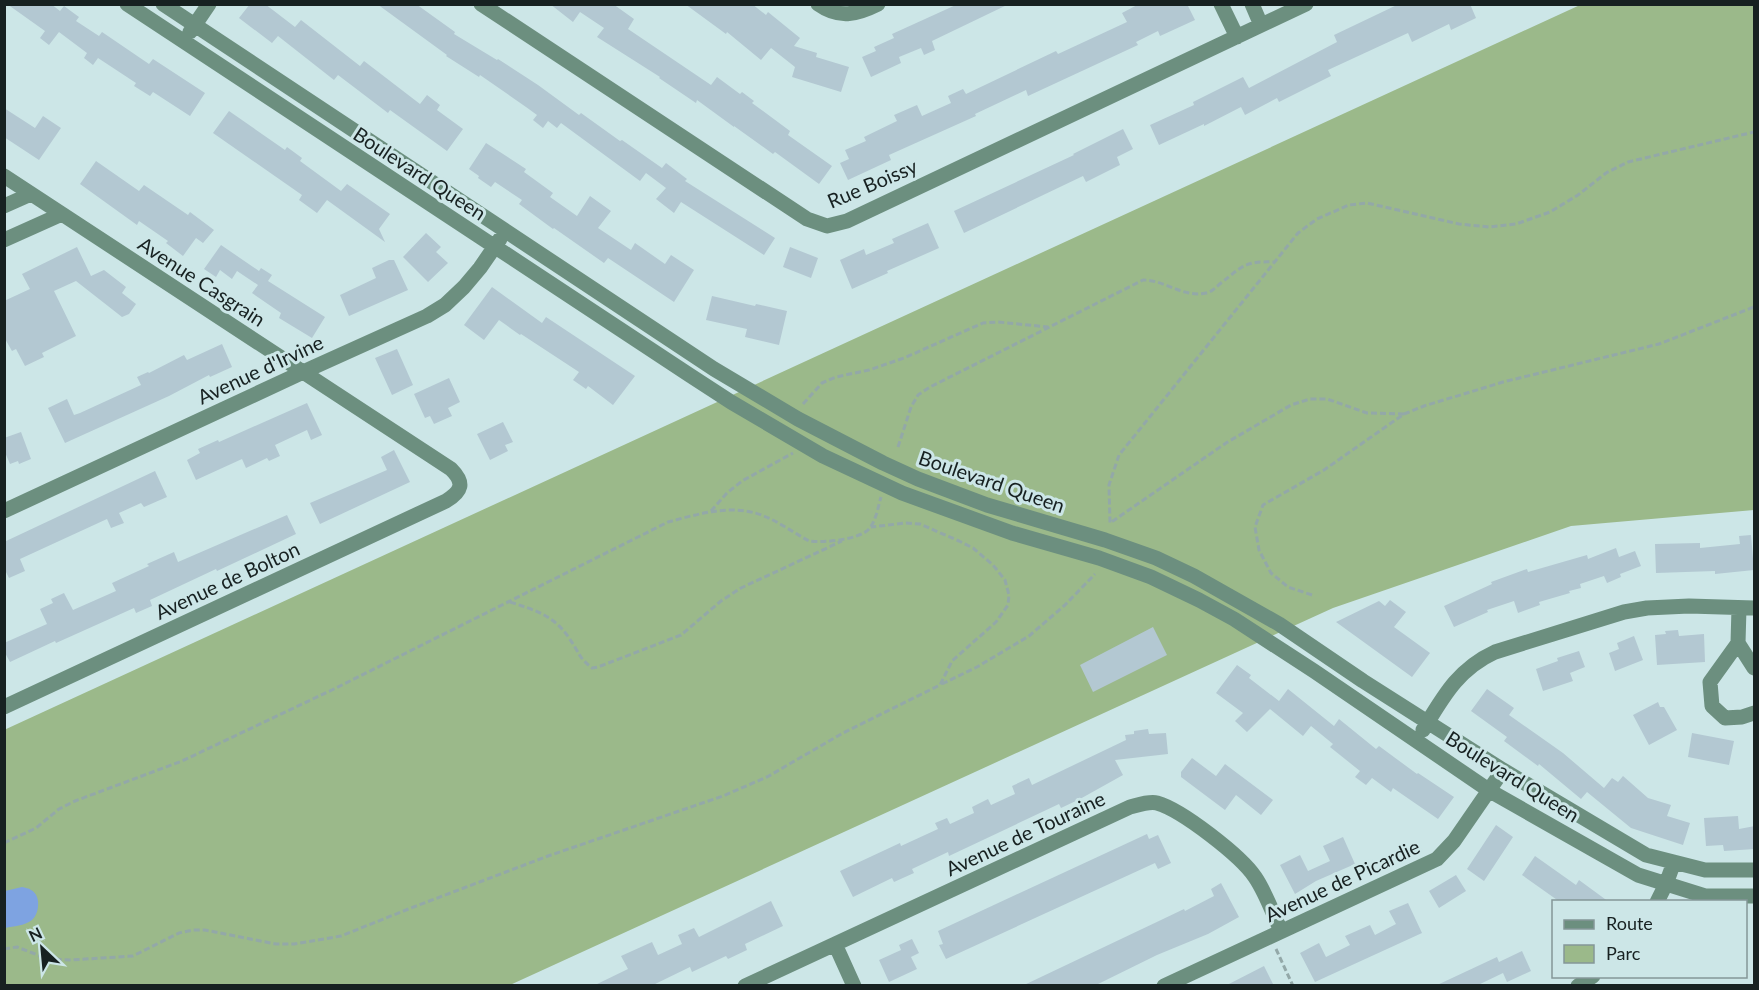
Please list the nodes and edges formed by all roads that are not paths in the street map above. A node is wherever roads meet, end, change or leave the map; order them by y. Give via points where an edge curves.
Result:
1 (127, 4) edge
2 (163, 4) edge
3 (208, 4) edge
4 (481, 4) edge
5 (818, 4) edge
6 (878, 4) edge
7 (1221, 4) edge
8 (1252, 4) edge
9 (1306, 4) edge
10 (195, 25) junction
11 (1262, 26) junction
12 (1237, 37) junction
13 (183, 42) junction
14 (4, 176) edge
15 (31, 194) junction
16 (4, 206) edge
17 (62, 214) junction
18 (505, 230) junction
19 (4, 240) edge
20 (495, 247) junction
21 (701, 360) junction
22 (303, 372) junction
23 (691, 376) junction
24 (461, 484) joint
25 (4, 512) edge
26 (1747, 608) edge
27 (1279, 624) junction
28 (1268, 641) junction
29 (1738, 643) junction
30 (1755, 668) edge
31 (4, 707) edge
32 (1755, 713) edge
33 (1427, 723) junction
34 (1416, 740) junction
35 (1503, 770) junction
36 (1490, 791) junction
37 (1674, 862) junction
38 (1755, 870) edge
39 (1666, 884) junction
40 (1755, 896) edge
41 (1658, 900) edge
42 (1275, 934) junction
43 (835, 944) junction
44 (744, 986) edge
45 (854, 986) edge
46 (1164, 986) edge

1 - 13 street, Boulevard Queen
2 - 10 street, Boulevard Queen
3 - 10 street
4 - 12 street, Rue Boissy via 807,219 827,226 847,221
5 - 6 street via 841,15 862,12
7 - 12 street
8 - 11 street
9 - 11 street, Rue Boissy
10 - 13 street
10 - 18 street, Boulevard Queen
11 - 12 street, Rue Boissy
13 - 20 street, Boulevard Queen
14 - 15 street, Avenue Casgrain
15 - 16 street
15 - 17 street, Avenue Casgrain
17 - 19 street
17 - 22 street, Avenue Casgrain
18 - 20 street, Avenue d'Irvine
18 - 21 street, Boulevard Queen
20 - 22 street, Avenue d'Irvine via 445,305
20 - 23 street, Boulevard Queen
21 - 23 street
21 - 27 street, Boulevard Queen via 798,419 882,463 987,505 1156,558
22 - 24 street, Avenue Casgrain via 451,469
22 - 25 street, Avenue d'Irvine
23 - 28 street, Boulevard Queen via 823,456 903,493 1151,577
24 - 31 street, Avenue de Bolton via 456,495 446,501
26 - 29 street
26 - 33 street via 1689,606 1624,612 1495,652 1460,675
27 - 28 street
27 - 33 street, Boulevard Queen
28 - 34 street, Boulevard Queen
29 - 30 street
29 - 32 street via 1710,682 1712,706 1725,718
33 - 34 street
33 - 35 street, Boulevard Queen
34 - 36 street, Boulevard Queen
35 - 36 street, Avenue de Picardie
35 - 37 street, Boulevard Queen via 1646,855
36 - 39 street, Boulevard Queen via 1638,875
36 - 42 street, Avenue de Picardie via 1437,859
37 - 38 street, Boulevard Queen via 1705,870
37 - 39 street
39 - 40 street, Boulevard Queen via 1705,896
39 - 41 street
42 - 43 street, Avenue de Touraine via 1256,878 1246,866 1208,833 1154,802 1130,807
42 - 46 street, Avenue de Picardie
43 - 44 street, Avenue de Touraine
43 - 45 street

